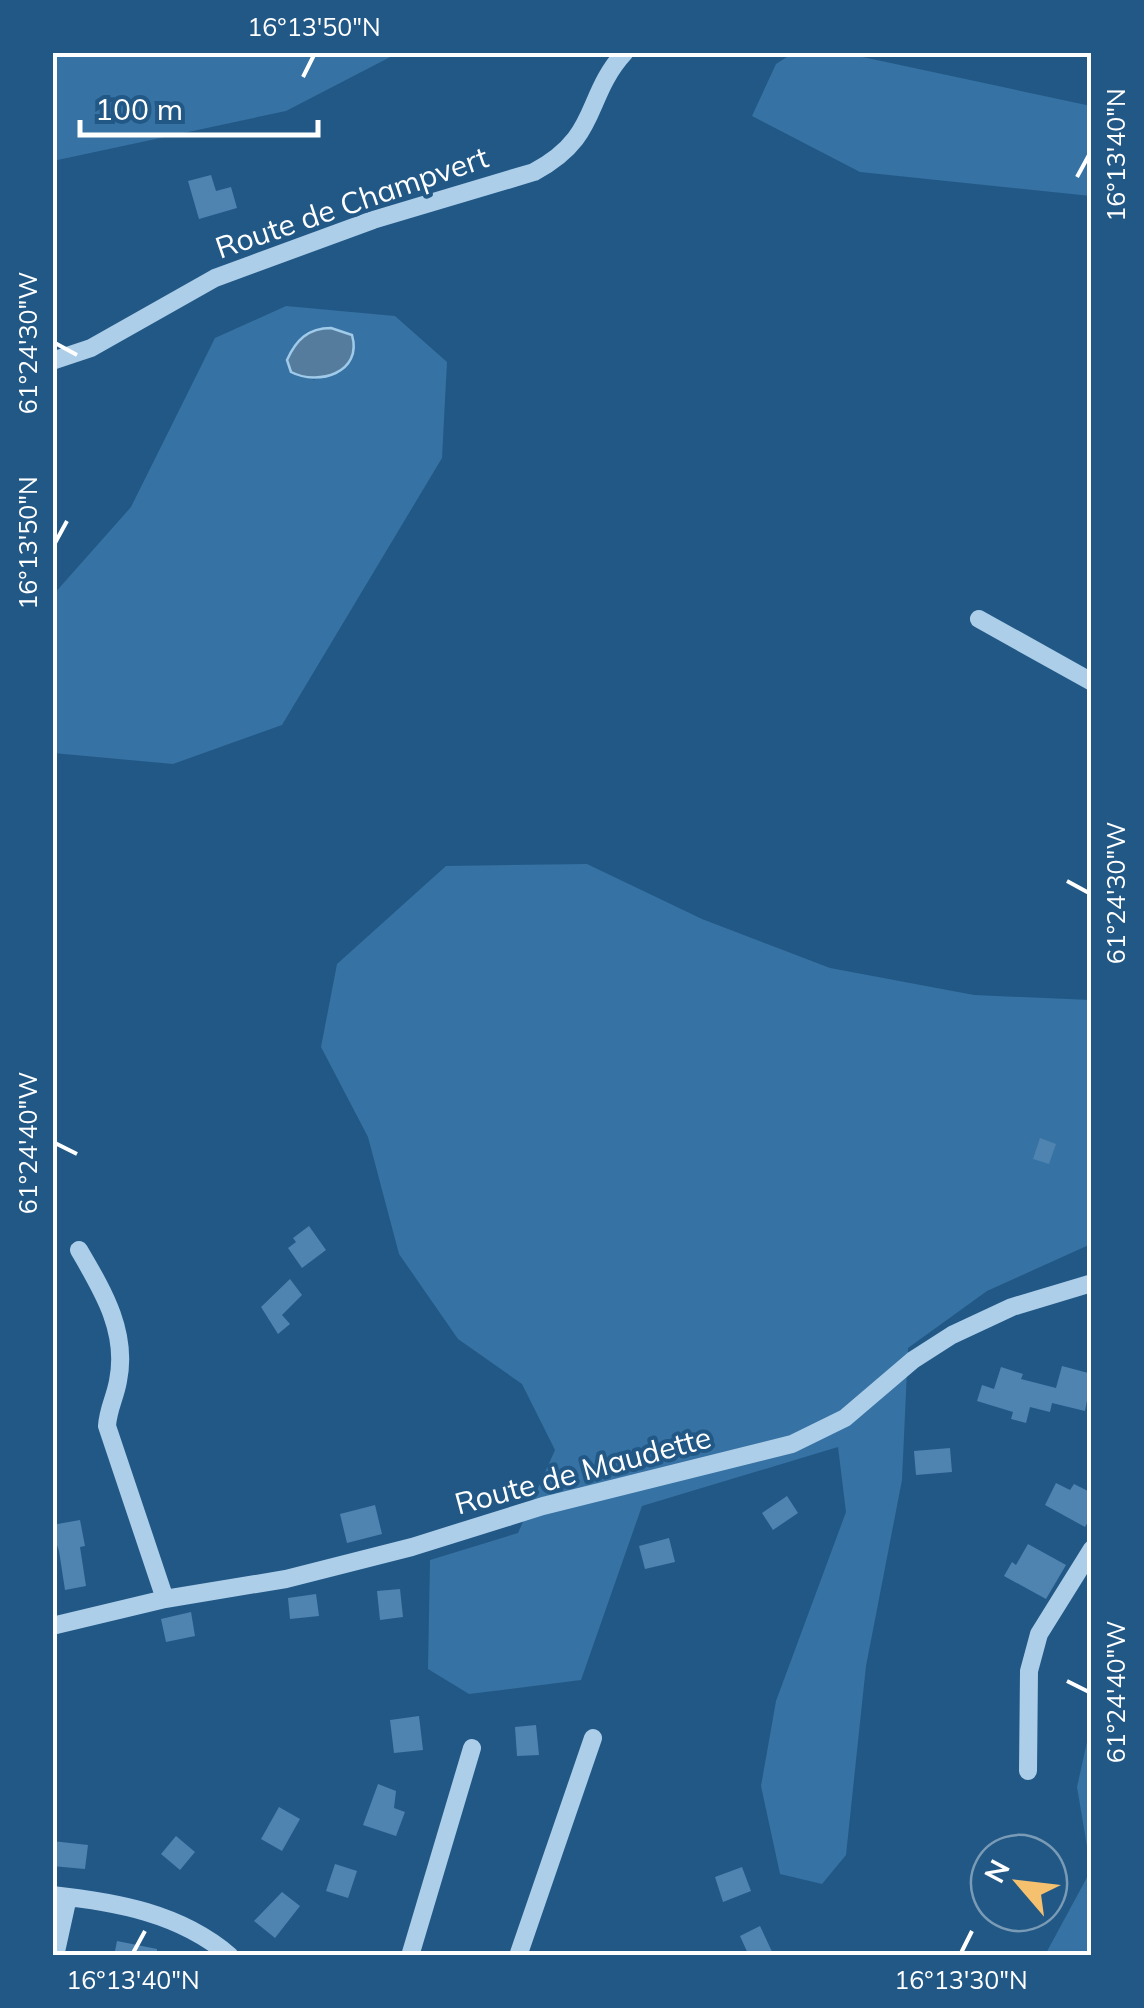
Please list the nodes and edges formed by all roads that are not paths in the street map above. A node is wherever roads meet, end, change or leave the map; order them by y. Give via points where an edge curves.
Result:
1 (626, 52) edge
2 (52, 361) edge
3 (979, 619) dead end
4 (1092, 682) edge
5 (79, 1250) dead end
6 (1092, 1283) edge
7 (1092, 1548) edge
8 (165, 1599) junction
9 (52, 1626) edge
10 (594, 1738) dead end
11 (472, 1748) dead end
12 (1028, 1771) dead end
13 (60, 1896) edge
14 (56, 1956) edge
15 (230, 1956) edge
16 (410, 1956) edge
17 (518, 1956) edge

1 - 2 street, Route de Champvert via 572,146 534,172 373,220 215,278 91,348
3 - 4 street
5 - 8 street via 120,1333 120,1372 107,1426
6 - 8 street, Route de Maudette via 1012,1306 952,1334 845,1418 792,1444 286,1579
7 - 12 street via 1034,1652
8 - 9 street, Route de Maudette
10 - 17 street
11 - 16 street
13 - 14 street
13 - 15 street via 172,1919

